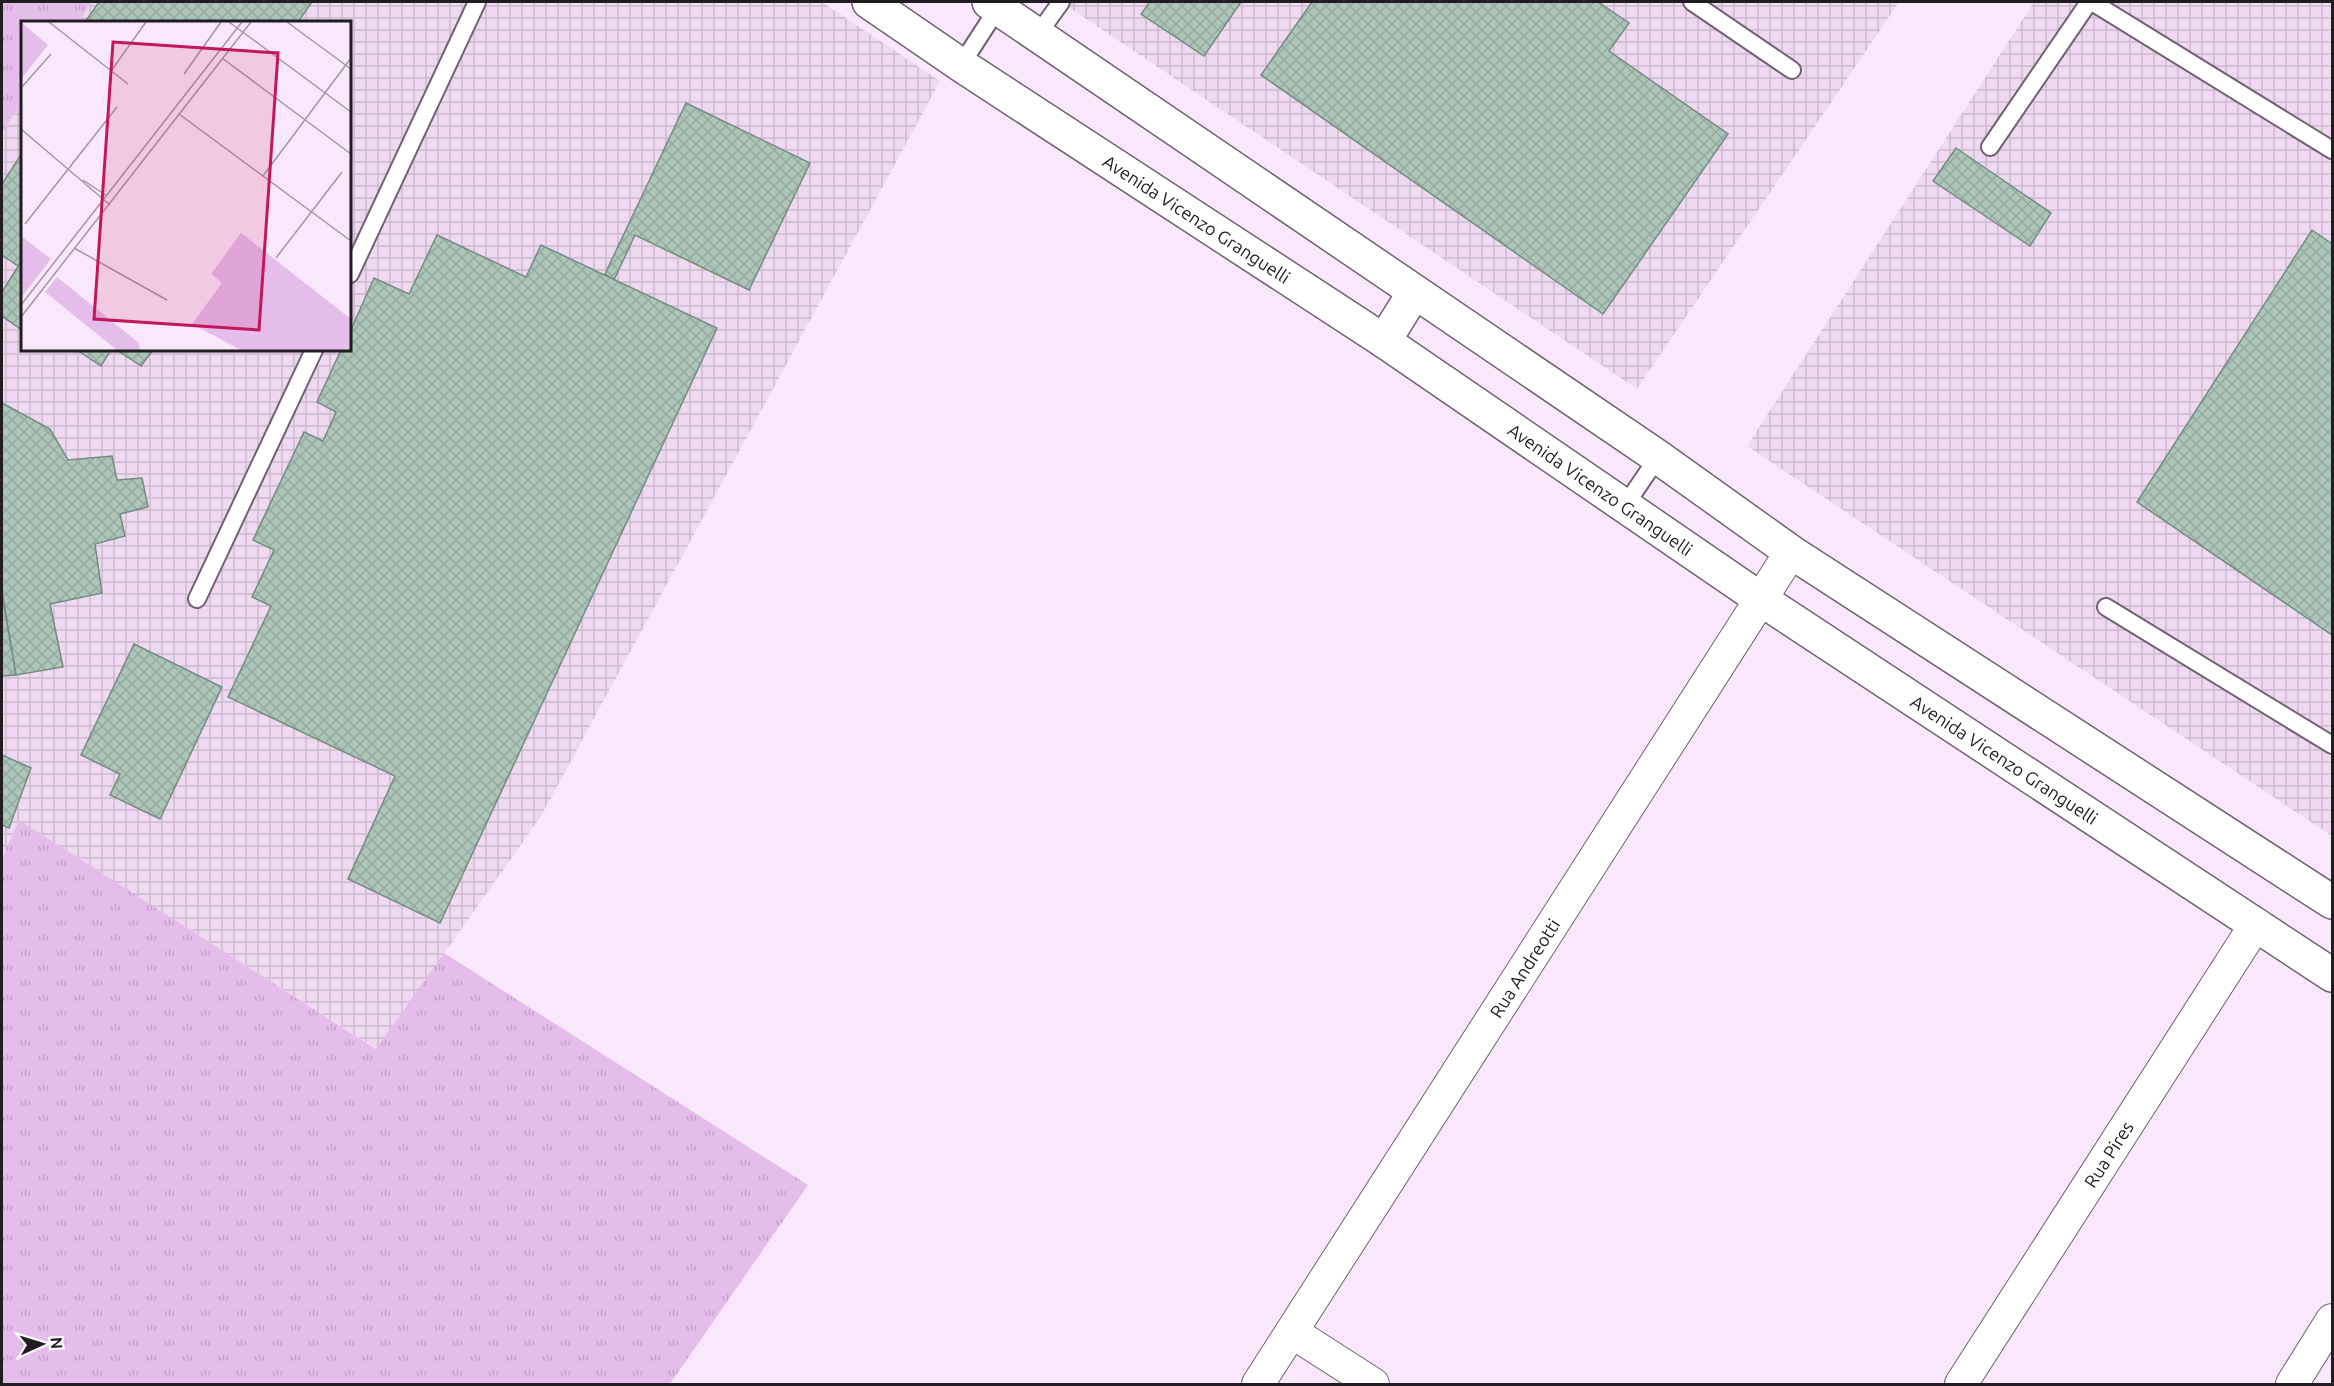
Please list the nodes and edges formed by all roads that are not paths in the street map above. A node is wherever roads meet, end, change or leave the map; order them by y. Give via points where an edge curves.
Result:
1 (477, 2) edge
2 (869, 2) edge
3 (1061, 2) edge
4 (1692, 2) edge
5 (2091, 2) edge
6 (996, 3) edge
7 (1038, 34) junction
8 (961, 65) junction
9 (1792, 70) dead end
10 (1989, 147) dead end
11 (2332, 150) edge
12 (351, 271) edge
13 (1414, 293) junction
14 (1384, 341) junction
15 (314, 351) edge
16 (1658, 457) junction
17 (1624, 507) junction
18 (1791, 552) junction
19 (1759, 598) junction
20 (197, 599) dead end
21 (2106, 607) dead end
22 (2332, 745) edge
23 (2332, 902) edge
24 (2256, 924) junction
25 (2332, 975) edge
26 (2332, 1320) edge
27 (1292, 1332) junction
28 (1258, 1384) edge
29 (1373, 1384) edge
30 (1961, 1384) edge
31 (2292, 1384) edge

1 - 12 lane
2 - 8 street, Avenida Vicenzo Granguelli
3 - 7 lane
4 - 9 lane
5 - 10 lane
5 - 11 lane
6 - 7 street
6 - 8 lane
7 - 13 street
8 - 14 street, Avenida Vicenzo Granguelli
13 - 14 street
13 - 16 street
14 - 17 street, Avenida Vicenzo Granguelli
15 - 20 lane
16 - 17 lane
16 - 18 street
17 - 19 street, Avenida Vicenzo Granguelli
18 - 19 street, Rua Andreotti
18 - 23 street
19 - 24 street, Avenida Vicenzo Granguelli
19 - 27 street, Rua Andreotti
21 - 22 lane
24 - 25 street, Avenida Vicenzo Granguelli
24 - 30 street, Rua Pires
26 - 31 street
27 - 28 street, Rua Andreotti
27 - 29 street

